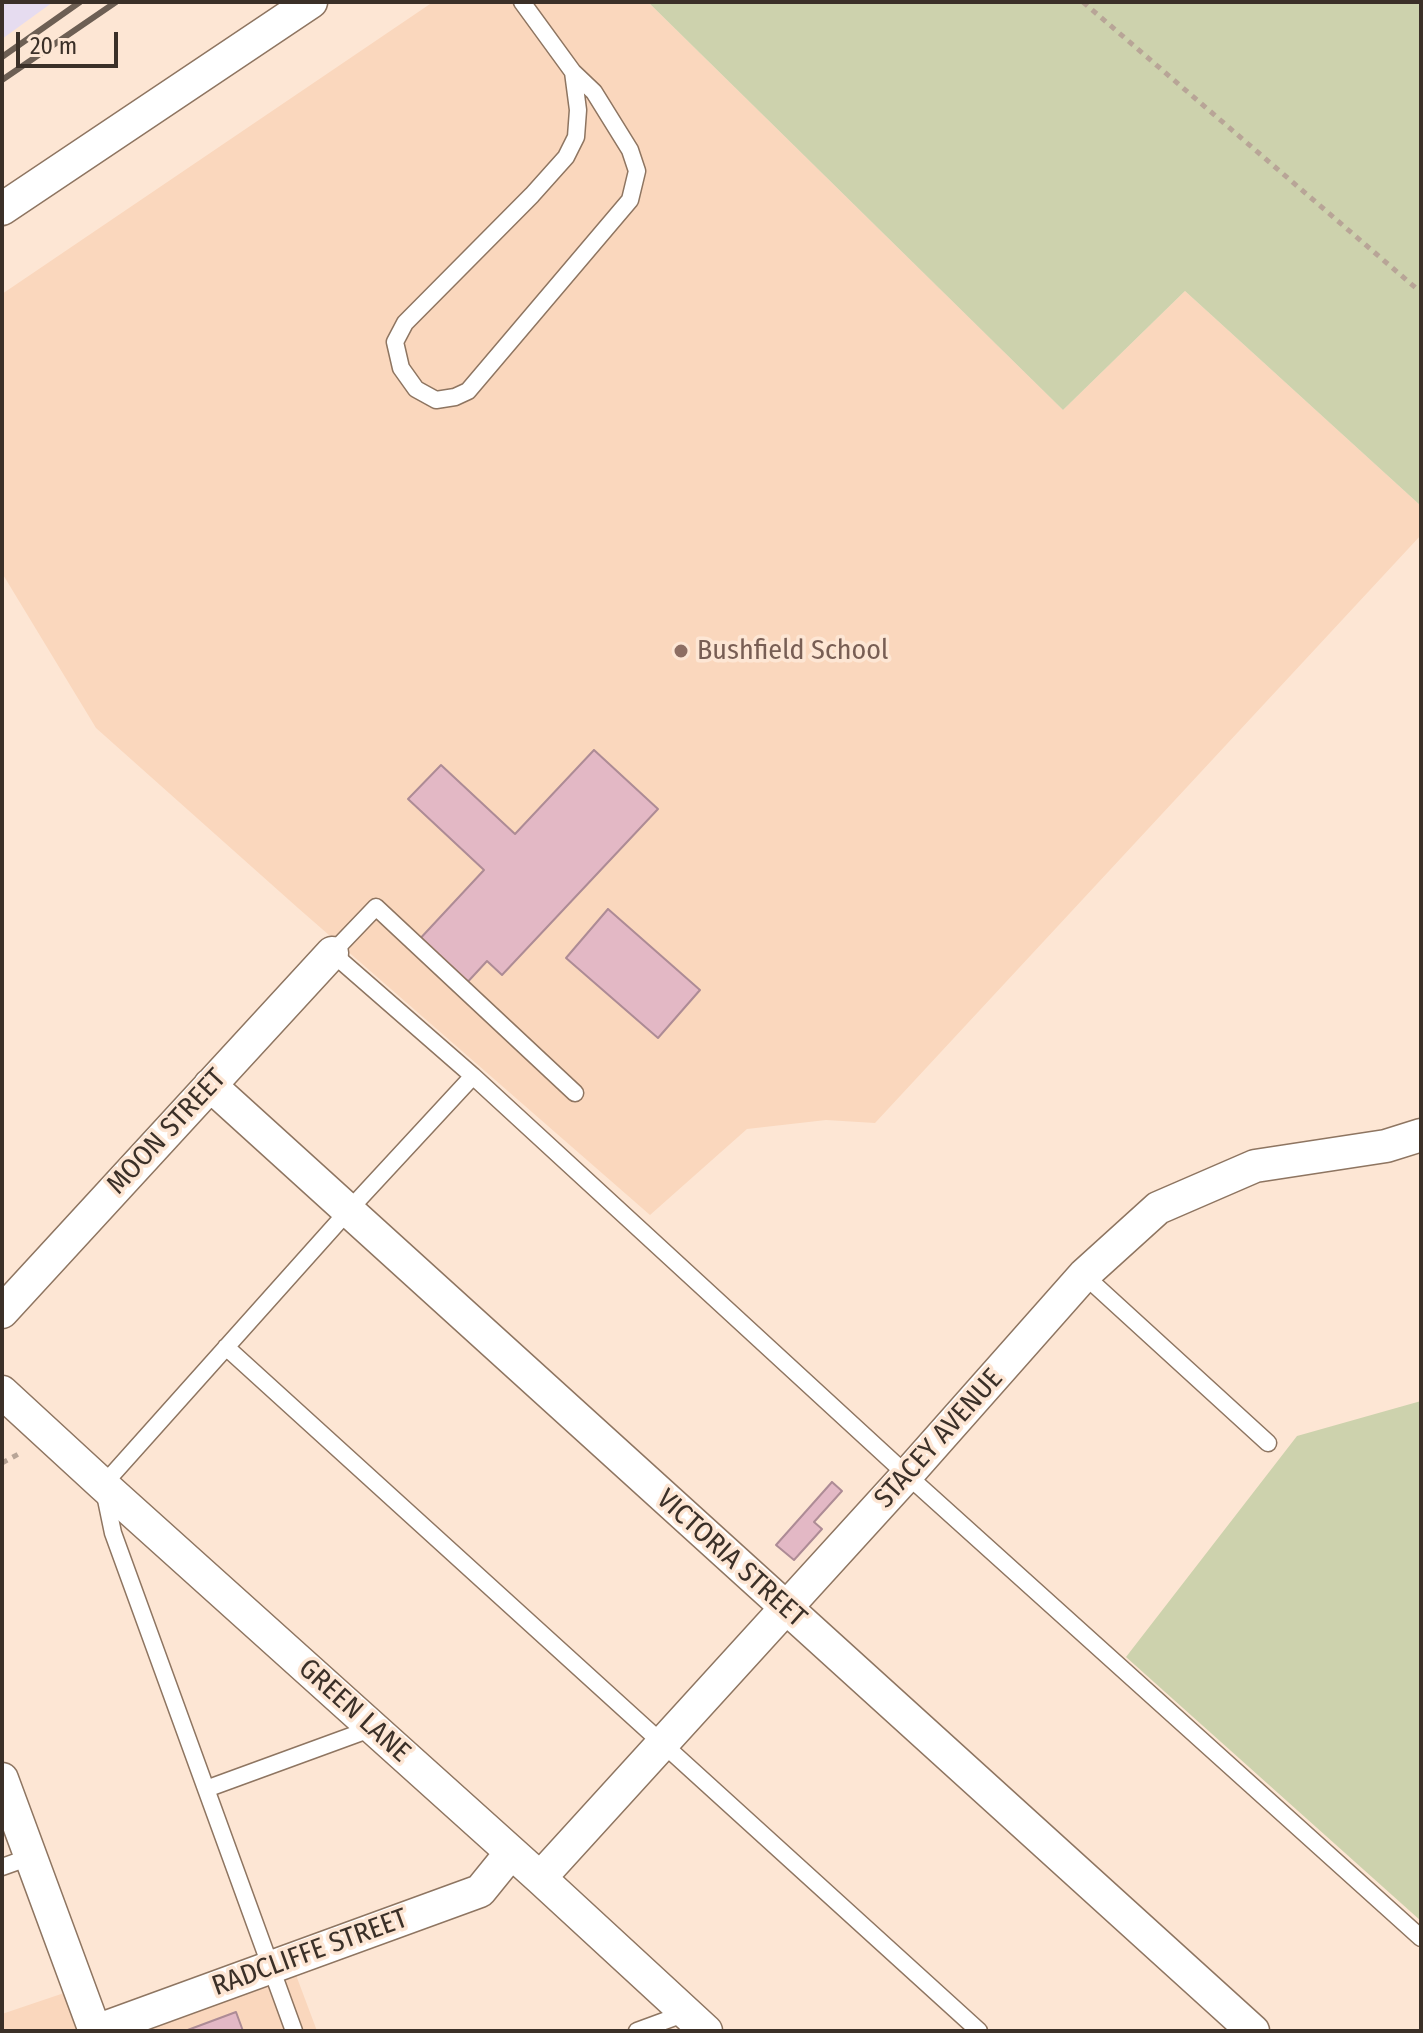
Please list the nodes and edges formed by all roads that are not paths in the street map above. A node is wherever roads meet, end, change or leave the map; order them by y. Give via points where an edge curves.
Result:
1 (311, 2) edge
2 (522, 2) edge
3 (573, 72) junction
4 (2, 209) edge
5 (332, 953) junction
6 (473, 1076) junction
7 (210, 1085) junction
8 (575, 1093) dead end
9 (1421, 1135) edge
10 (348, 1211) junction
11 (1084, 1275) junction
12 (2, 1312) edge
13 (226, 1347) junction
14 (2, 1392) edge
15 (1268, 1443) dead end
16 (907, 1475) junction
17 (103, 1485) junction
18 (785, 1608) junction
19 (373, 1728) junction
20 (661, 1744) junction
21 (2, 1779) edge
22 (206, 1789) junction
23 (510, 1854) junction
24 (16, 1862) edge
25 (540, 1878) junction
26 (1421, 1938) edge
27 (271, 1967) junction
28 (696, 2022) edge
29 (95, 2031) edge
30 (294, 2031) edge
31 (637, 2031) edge
32 (979, 2031) edge
33 (1253, 2031) edge

1 - 4 street
2 - 3 lane
3 - 3 lane via 594,92 630,150 637,171 630,200 468,391 436,400 416,389 401,368 395,342 405,323 566,157 576,137
5 - 6 lane
5 - 7 street, MOON STREET
5 - 8 lane via 376,907
6 - 10 lane
6 - 16 lane
7 - 10 street, VICTORIA STREET
7 - 12 street, MOON STREET
9 - 11 street, STACEY AVENUE via 1386,1146 1255,1166 1158,1208
10 - 13 lane
10 - 18 street, VICTORIA STREET
11 - 15 lane
11 - 16 street, STACEY AVENUE
13 - 17 lane
13 - 20 lane
14 - 17 street, GREEN LANE
16 - 18 street, STACEY AVENUE
16 - 26 lane
17 - 19 street, GREEN LANE
17 - 22 lane via 113,1533
18 - 20 street, STACEY AVENUE
18 - 33 street, VICTORIA STREET
19 - 22 lane
19 - 23 street, GREEN LANE
20 - 25 street, STACEY AVENUE
20 - 32 lane
21 - 24 street
22 - 27 lane
23 - 25 street, GREEN LANE
23 - 27 street, RADCLIFFE STREET via 480,1891
24 - 29 street
25 - 28 street, GREEN LANE
27 - 29 street, RADCLIFFE STREET
27 - 30 lane
28 - 31 lane

